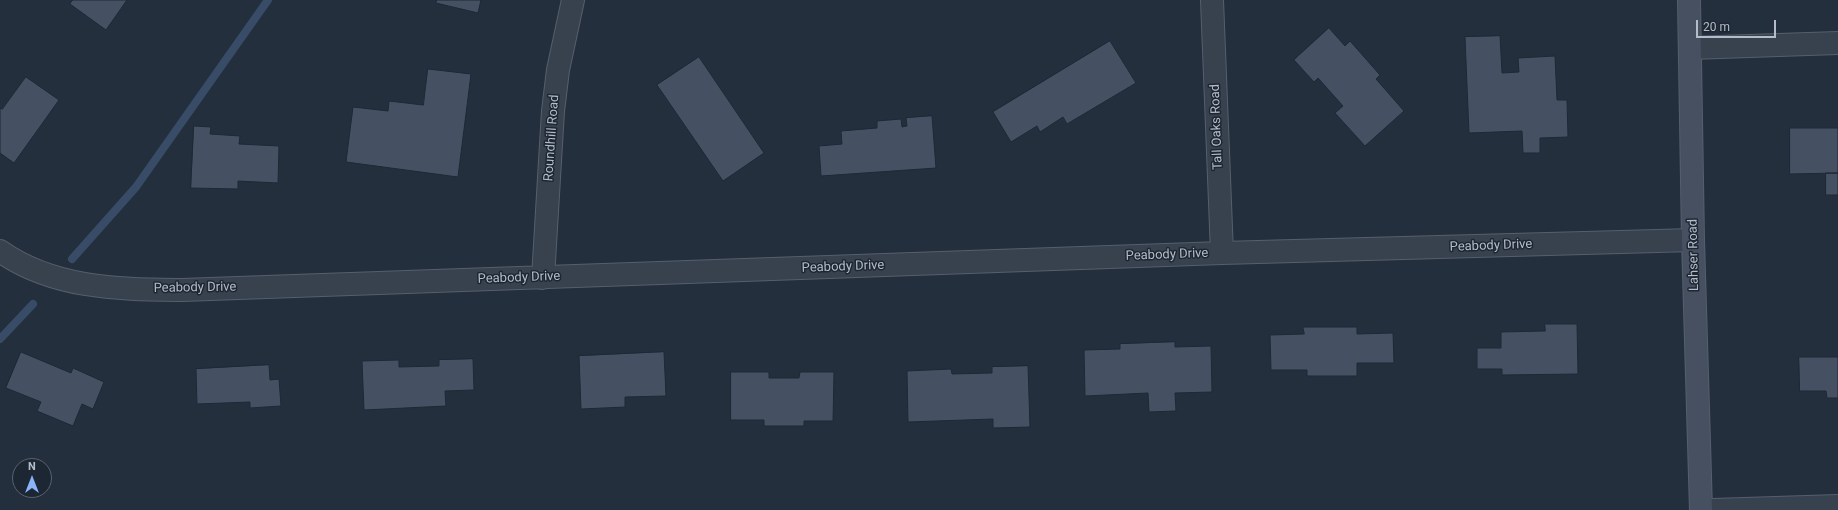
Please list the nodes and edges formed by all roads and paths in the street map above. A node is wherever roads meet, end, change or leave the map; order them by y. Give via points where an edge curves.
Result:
1 (573, 0) edge
2 (1212, 0) edge
3 (1689, 0) edge
4 (1838, 43) edge
5 (1690, 48) junction
6 (1693, 240) junction
7 (0, 251) edge
8 (1222, 253) junction
9 (543, 278) junction
10 (1838, 506) edge
11 (1701, 510) edge
12 (1713, 510) edge

1 - 9 street, Roundhill Road via 558,70 553,111
2 - 8 street, Tall Oaks Road
3 - 5 street, Lahser Road
4 - 5 street
5 - 6 street, Lahser Road
6 - 8 street, Peabody Drive
6 - 11 street, Lahser Road
7 - 9 street, Peabody Drive via 43,273 92,286 126,289 182,290
8 - 9 street, Peabody Drive
10 - 12 street

